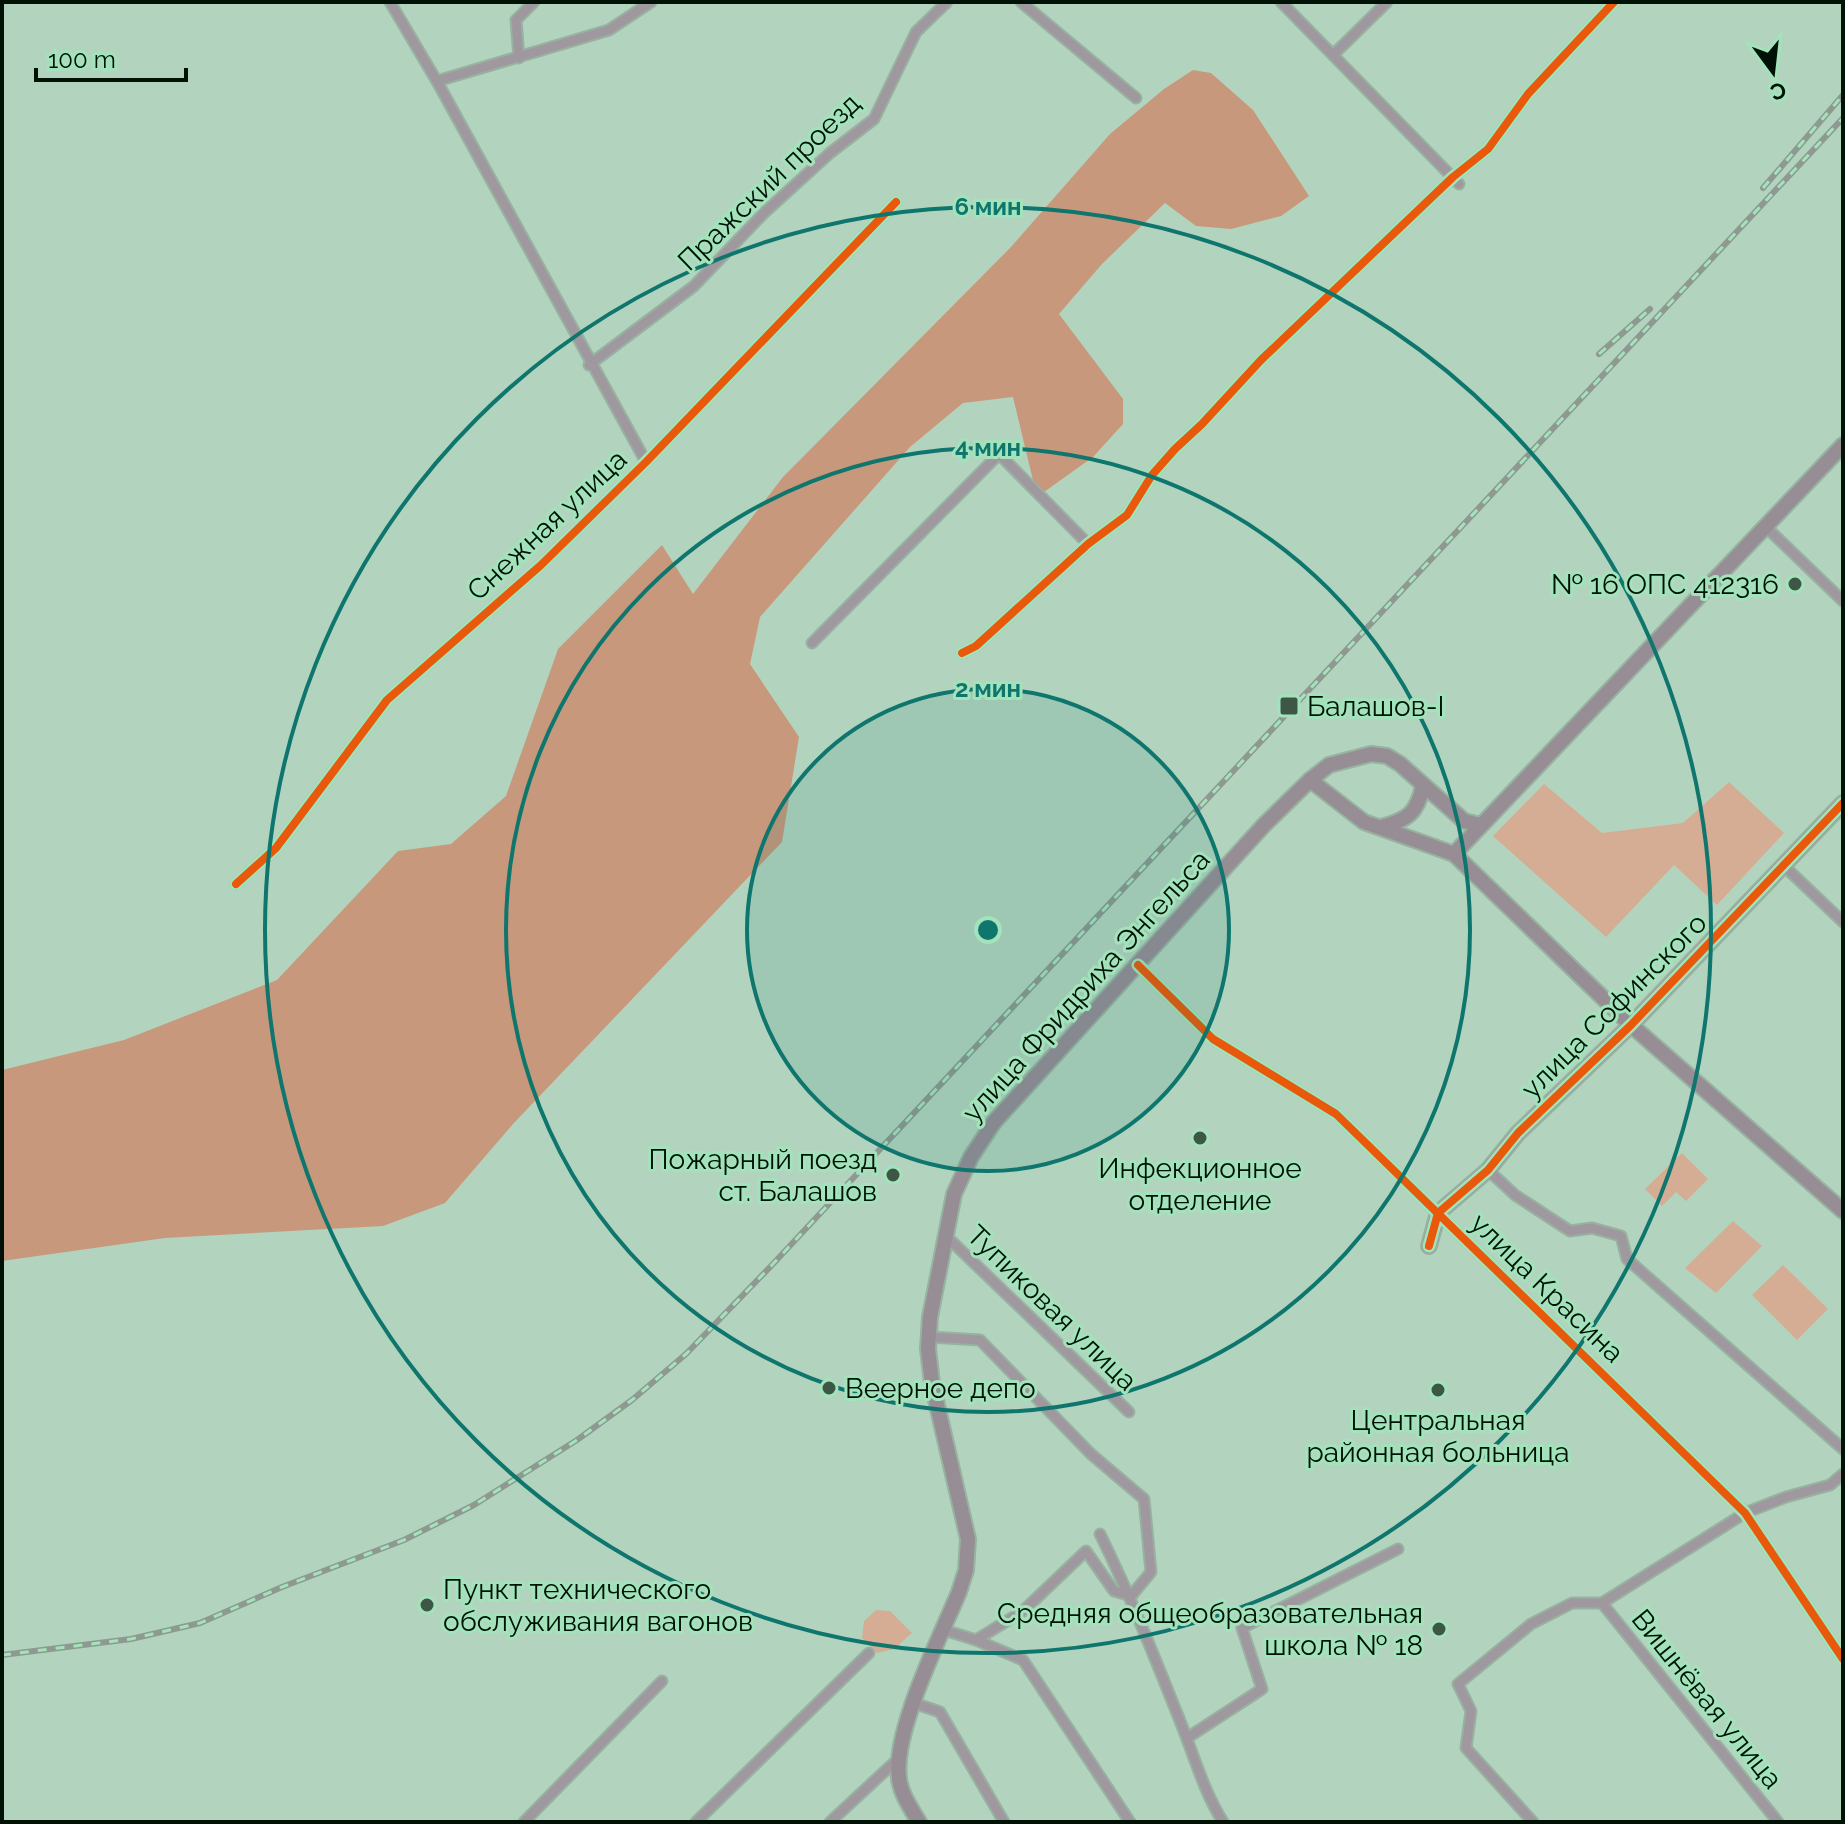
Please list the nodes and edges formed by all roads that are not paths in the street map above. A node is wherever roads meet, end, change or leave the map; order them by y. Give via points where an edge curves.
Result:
1 (390, 2) edge
2 (534, 2) edge
3 (651, 2) edge
4 (947, 2) edge
5 (1021, 2) edge
6 (1281, 2) edge
7 (1387, 2) edge
8 (1614, 2) edge
9 (1333, 55) junction
10 (519, 58) junction
11 (437, 81) junction
12 (1136, 98) dead end
13 (1456, 181) junction
14 (896, 202) dead end
15 (590, 364) junction
16 (1843, 445) edge
17 (646, 462) junction
18 (1766, 527) junction
19 (1088, 544) junction
20 (1843, 601) edge
21 (812, 643) dead end
22 (962, 653) dead end
23 (1310, 780) junction
24 (1423, 786) junction
25 (1843, 803) edge
26 (1480, 825) junction
27 (1381, 827) junction
28 (1454, 854) junction
29 (1782, 864) junction
30 (236, 884) dead end
31 (1843, 922) edge
32 (1138, 965) junction
33 (1631, 1025) junction
34 (1488, 1170) junction
35 (1843, 1211) edge
36 (1438, 1213) junction
37 (945, 1235) junction
38 (1429, 1246) dead end
39 (929, 1337) junction
40 (1129, 1412) dead end
41 (1843, 1449) edge
42 (1843, 1474) edge
43 (1745, 1513) junction
44 (1100, 1534) dead end
45 (1398, 1549) dead end
46 (1131, 1596) junction
47 (1602, 1603) junction
48 (944, 1630) junction
49 (976, 1640) junction
50 (869, 1653) dead end
51 (1843, 1659) edge
52 (662, 1681) dead end
53 (914, 1703) junction
54 (1187, 1738) junction
55 (898, 1759) junction
56 (524, 1822) edge
57 (696, 1822) edge
58 (830, 1822) edge
59 (919, 1822) edge
60 (1004, 1822) edge
61 (1130, 1822) edge
62 (1223, 1822) edge
63 (1533, 1822) edge
64 (1778, 1822) edge

1 - 11 street
2 - 10 street via 516,20
3 - 10 street via 609,30
4 - 15 street, Пражский проезд via 916,32 874,119 763,214 694,286
5 - 12 street
6 - 9 street
7 - 9 street
8 - 13 street
9 - 13 street
10 - 11 street
11 - 15 street
13 - 19 street via 1261,360 1152,475 1127,515
14 - 17 street, Снежная улица
15 - 17 street
16 - 18 main road
17 - 30 street, Снежная улица via 541,565 387,700 276,848
18 - 20 street
18 - 26 main road
19 - 21 street via 999,454
19 - 22 street
23 - 24 main road, улица Фридриха Энгельса via 1329,765 1371,754 1387,756
23 - 27 main road via 1364,822
23 - 32 main road, улица Фридриха Энгельса
24 - 26 main road, улица Фридриха Энгельса via 1464,821
24 - 27 main road via 1419,805 1400,822
25 - 29 main road, улица Софинского
26 - 28 main road
27 - 28 main road
28 - 33 main road
29 - 31 street
29 - 33 main road, улица Софинского
32 - 36 street, улица Красина via 1213,1039 1336,1114
32 - 37 main road, улица Фридриха Энгельса via 994,1122 954,1194
33 - 34 main road, улица Софинского via 1518,1133
33 - 35 main road
34 - 36 main road, улица Софинского
34 - 41 street via 1570,1231 1592,1228 1621,1236 1627,1259
36 - 38 main road
36 - 43 street, улица Красина
37 - 39 main road, улица Фридриха Энгельса
37 - 40 street, Тупиковая улица
39 - 46 street via 980,1340 1091,1454 1144,1499 1151,1572
39 - 48 main road, улица Фридриха Энгельса via 932,1383 968,1539 966,1570
42 - 43 street via 1830,1485
43 - 47 street
43 - 51 street, улица Красина
44 - 46 street
45 - 54 street via 1242,1628 1262,1689
46 - 49 street via 1114,1591 1086,1551 1023,1611
46 - 54 street
47 - 63 street via 1572,1603 1531,1624 1458,1684 1471,1711 1466,1748
47 - 64 street, Вишнёвая улица
48 - 49 street
48 - 53 main road, улица Фридриха Энгельса
49 - 61 street via 1023,1660
50 - 57 street
52 - 56 street
53 - 55 main road, улица Фридриха Энгельса
53 - 60 street via 940,1712
54 - 62 street
55 - 58 street
55 - 59 main road via 900,1784

